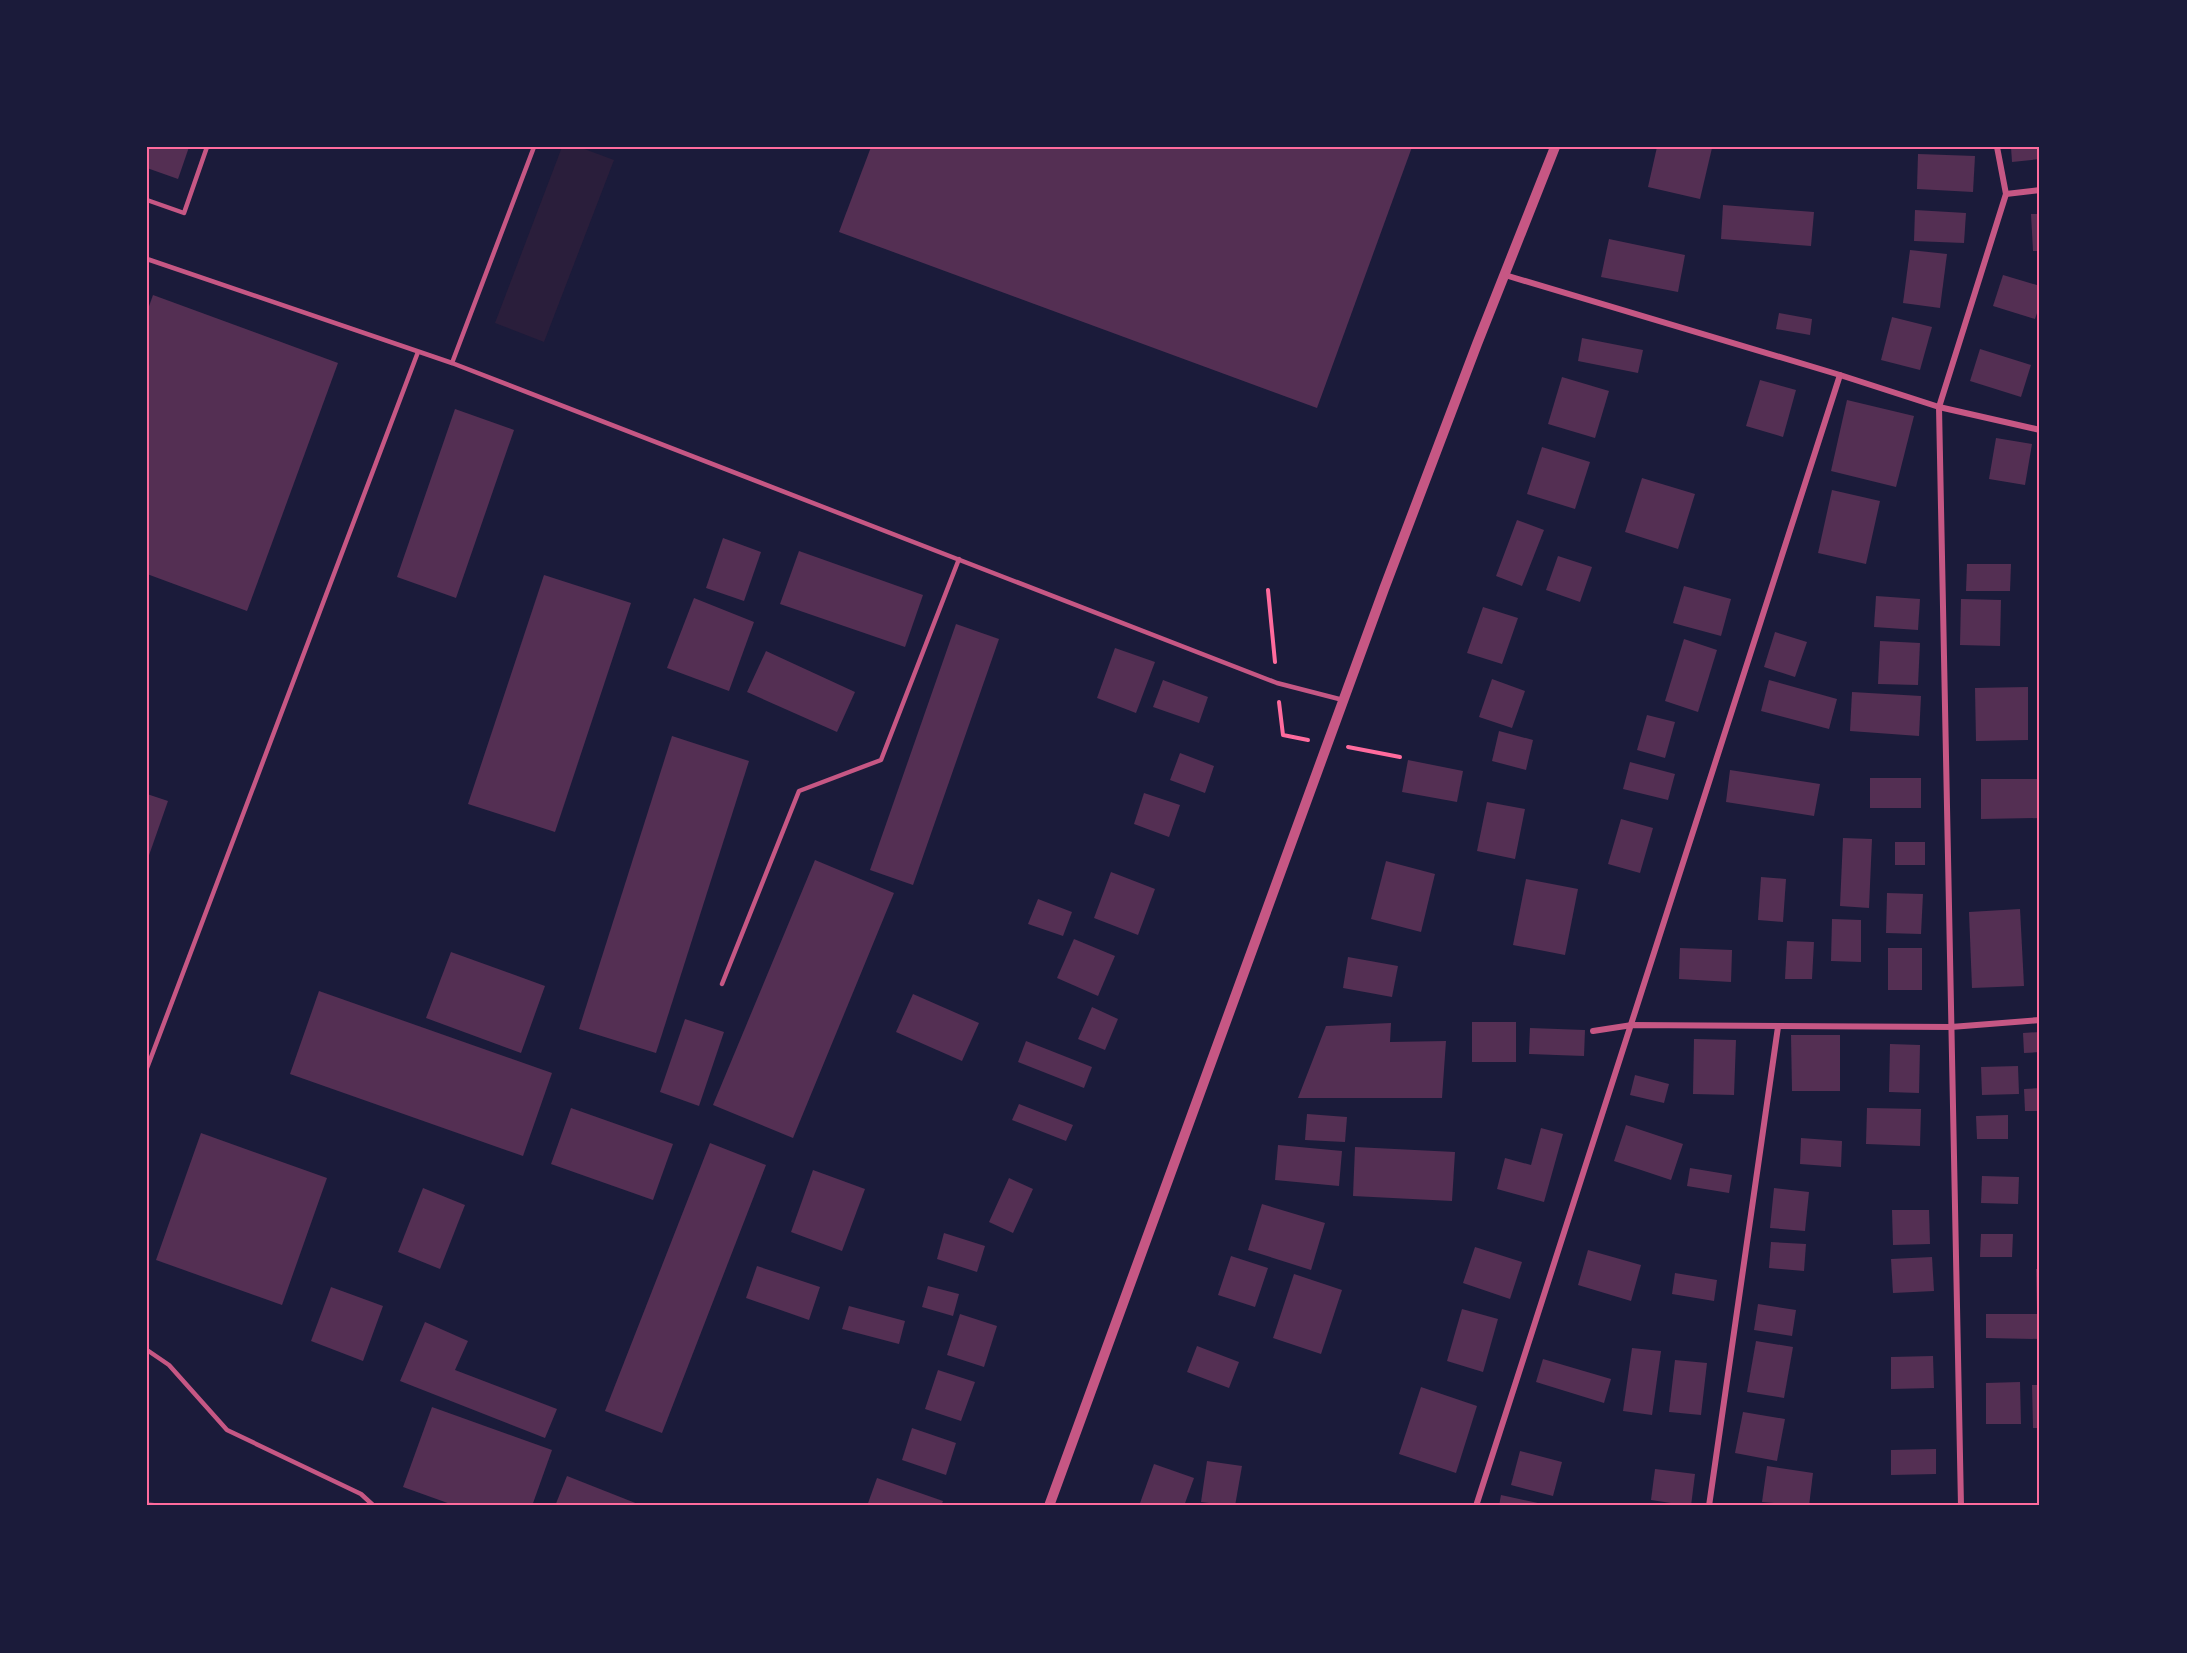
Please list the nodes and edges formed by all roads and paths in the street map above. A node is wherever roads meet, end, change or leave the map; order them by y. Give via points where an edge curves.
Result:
1 (207, 147) edge
2 (534, 147) edge
3 (1555, 147) edge
4 (1997, 147) edge
5 (2040, 190) edge
6 (2006, 194) junction
7 (147, 200) edge
8 (147, 259) edge
9 (1505, 275) junction
10 (418, 352) junction
11 (452, 363) junction
12 (1840, 375) junction
13 (1939, 407) junction
14 (2040, 430) edge
15 (959, 559) junction
16 (1343, 700) junction
17 (722, 984) dead end
18 (2040, 1020) edge
19 (1632, 1024) junction
20 (1778, 1027) junction
21 (1951, 1027) junction
22 (1593, 1031) dead end
23 (147, 1068) edge
24 (147, 1350) edge
25 (374, 1506) edge
26 (1049, 1506) edge
27 (1476, 1506) edge
28 (1709, 1506) edge
29 (1961, 1506) edge

1 - 7 lane via 184,213
2 - 11 lane
3 - 9 street
4 - 6 street
5 - 6 street
6 - 13 street
8 - 10 lane
9 - 12 street
9 - 16 street
10 - 11 lane
10 - 23 lane
11 - 15 lane
12 - 13 street
12 - 19 street
13 - 14 street
13 - 21 street
15 - 16 lane via 1277,683
15 - 17 lane via 881,760 799,791
16 - 26 street
18 - 21 street
19 - 20 street
19 - 22 street
19 - 27 street
20 - 21 street
20 - 28 street
21 - 29 street
24 - 25 lane via 169,1365 227,1430 361,1494

